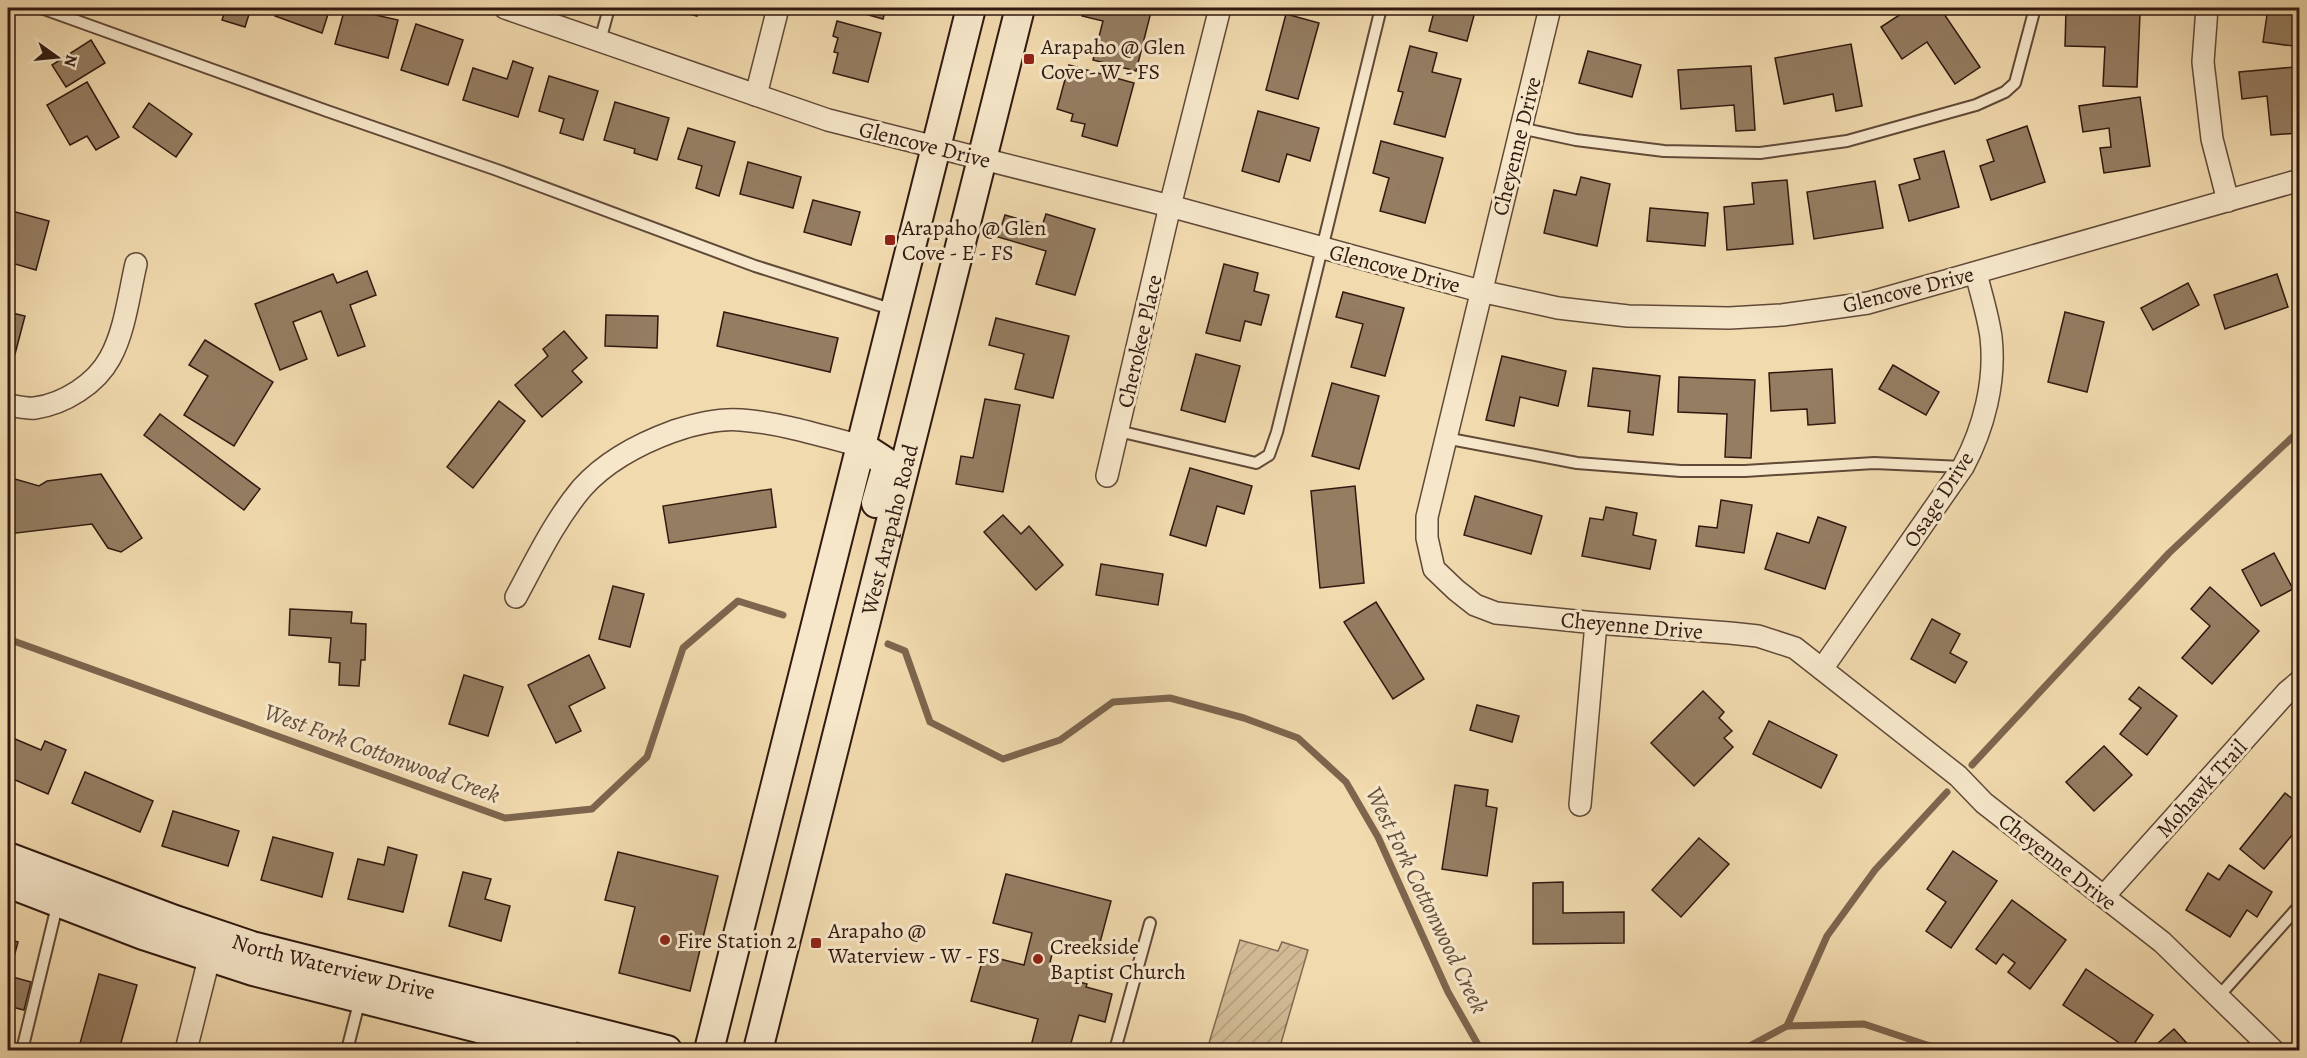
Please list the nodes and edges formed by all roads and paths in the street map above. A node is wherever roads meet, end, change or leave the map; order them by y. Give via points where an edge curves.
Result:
1 (41, 8) edge
2 (505, 8) edge
3 (609, 8) edge
4 (777, 8) edge
5 (971, 8) edge
6 (1020, 8) edge
7 (1220, 8) edge
8 (1382, 8) edge
9 (1550, 8) edge
10 (2035, 8) edge
11 (2207, 8) edge
12 (600, 41) junction
13 (756, 95) junction
14 (1520, 128) junction
15 (936, 147) junction
16 (982, 158) junction
17 (2300, 180) edge
18 (2228, 201) junction
19 (1170, 206) junction
20 (1321, 248) junction
21 (136, 264) dead end
22 (1976, 273) junction
23 (1480, 291) junction
24 (894, 310) junction
25 (8, 405) edge
26 (1118, 431) junction
27 (1445, 438) junction
28 (861, 446) junction
29 (1964, 467) junction
30 (1107, 476) dead end
31 (516, 597) dead end
32 (865, 623) junction
33 (1596, 623) junction
34 (1822, 669) junction
35 (2300, 681) edge
36 (1580, 804) dead end
37 (8, 857) edge
38 (8, 883) edge
39 (2104, 896) junction
40 (58, 902) junction
41 (2300, 905) edge
42 (1150, 923) dead end
43 (212, 946) junction
44 (2218, 997) junction
45 (360, 999) junction
46 (517, 1034) edge
47 (22, 1050) edge
48 (186, 1050) edge
49 (347, 1050) edge
50 (566, 1050) edge
51 (667, 1050) edge
52 (709, 1050) edge
53 (758, 1050) edge
54 (1115, 1050) edge
55 (2273, 1050) edge

1 - 24 lane via 744,262
2 - 12 street, Glencove Drive
3 - 12 lane
4 - 13 street
5 - 15 main road
6 - 16 main road, West Arapaho Road
7 - 19 street, Cherokee Place
8 - 20 lane
9 - 14 street, Cheyenne Drive
10 - 14 lane via 2015,83 2005,92 1976,105 1847,141 1760,153 1664,151 1576,140
11 - 18 street via 2203,62 2212,139
12 - 13 street, Glencove Drive
13 - 15 street, Glencove Drive via 828,120
14 - 23 street, Cheyenne Drive
15 - 16 street, Glencove Drive
15 - 24 main road
16 - 19 street, Glencove Drive
16 - 32 main road, West Arapaho Road
17 - 18 street, Glencove Drive
18 - 22 street, Glencove Drive
19 - 20 street, Glencove Drive
19 - 26 street, Cherokee Place
20 - 23 street, Glencove Drive
20 - 26 lane via 1269,455 1256,463
21 - 25 street via 110,358 89,384 61,400 34,408
22 - 23 street, Glencove Drive via 1868,303 1729,318 1628,316 1558,308
22 - 29 street, Osage Drive via 1991,336 1992,378 1983,419
23 - 27 street, Cheyenne Drive
24 - 28 main road
26 - 30 street, Cherokee Place
27 - 29 lane via 1577,463 1681,471 1874,463
27 - 33 street, Cheyenne Drive via 1427,517 1434,569 1475,605 1496,613
28 - 31 street via 740,420 696,424 647,441 609,465 583,488 552,531
28 - 32 main road via 884,461 886,468 860,578
28 - 52 main road
29 - 34 street, Osage Drive
32 - 53 main road, West Arapaho Road
33 - 34 street, Cheyenne Drive via 1758,636 1795,648
33 - 36 street
34 - 39 street, Cheyenne Drive
35 - 39 street, Mohawk Trail
37 - 43 main road, North Waterview Drive
38 - 40 main road, North Waterview Drive
39 - 44 street, Cheyenne Drive via 2162,942
40 - 43 main road, North Waterview Drive via 143,935
40 - 47 lane
41 - 44 lane
42 - 54 lane
43 - 45 main road, North Waterview Drive via 253,971
43 - 46 main road, North Waterview Drive via 292,957
43 - 48 street
44 - 55 street, Cheyenne Drive
45 - 46 main road, North Waterview Drive
45 - 49 lane
46 - 50 main road, North Waterview Drive
46 - 51 main road, North Waterview Drive

